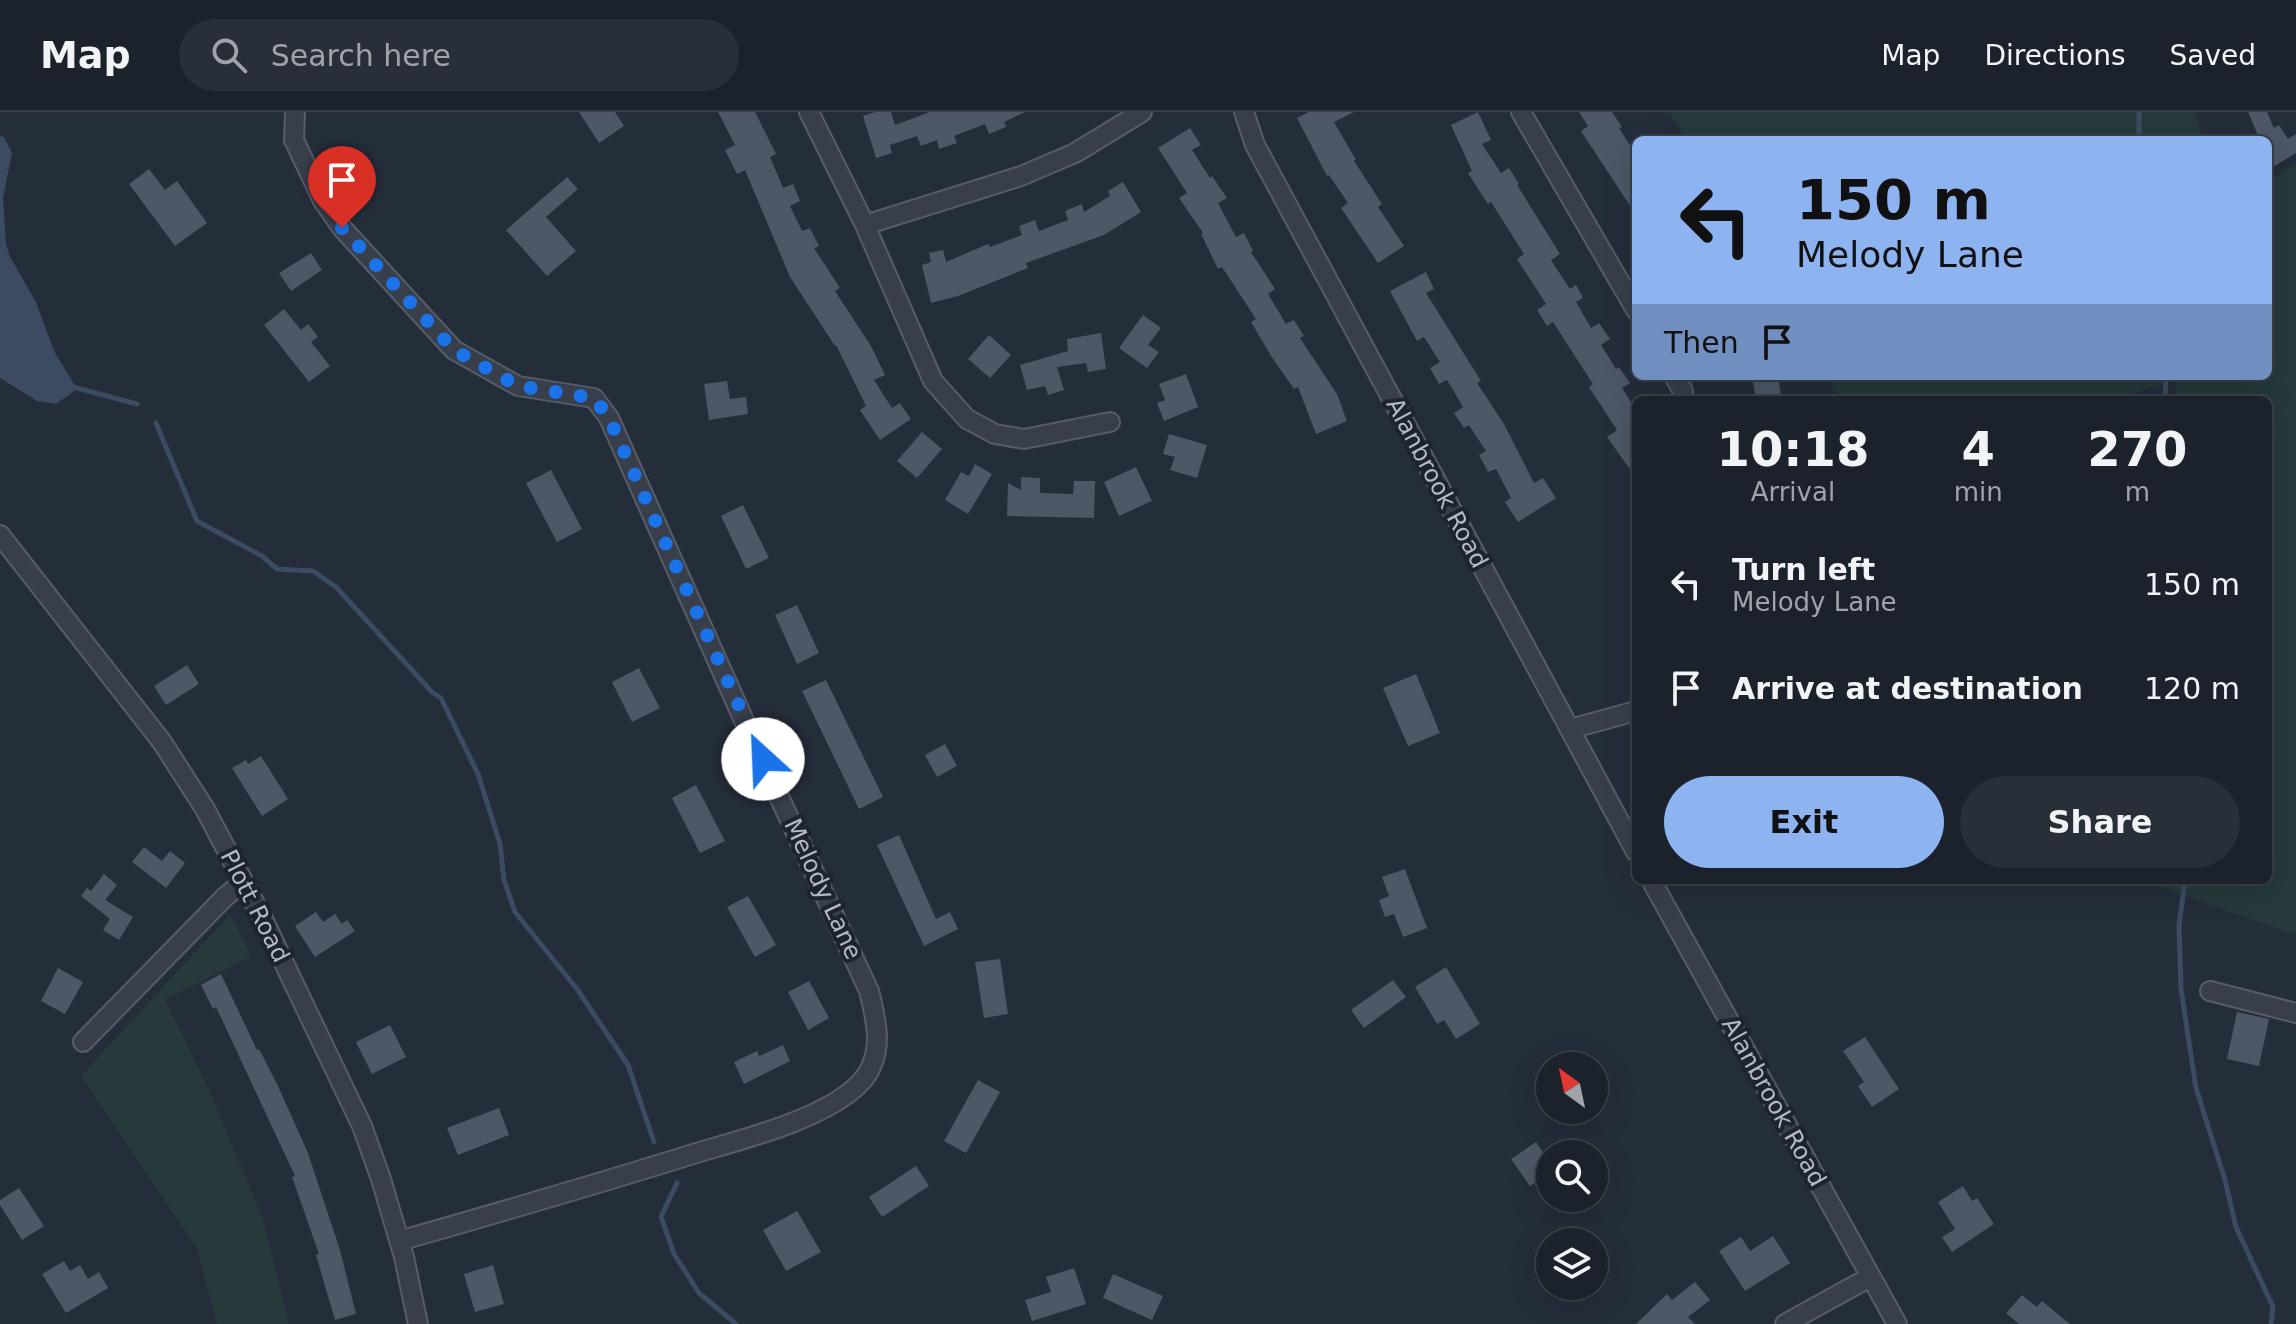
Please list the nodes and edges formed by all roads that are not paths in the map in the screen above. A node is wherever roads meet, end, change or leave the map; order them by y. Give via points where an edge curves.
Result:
1 (295, 112) edge
2 (809, 112) edge
3 (1142, 112) edge
4 (1244, 112) edge
5 (1521, 112) edge
6 (865, 225) junction
7 (1632, 303) edge
8 (1110, 422) dead end
9 (0, 535) edge
10 (1632, 712) edge
11 (1570, 729) junction
12 (1632, 845) edge
13 (243, 882) junction
14 (1653, 884) edge
15 (2210, 991) dead end
16 (2296, 1013) edge
17 (83, 1042) dead end
18 (399, 1241) junction
19 (1870, 1277) junction
20 (418, 1324) edge
21 (1785, 1324) edge
22 (1897, 1324) edge

1 - 18 street, Melody Lane via 294,140 323,201 454,350 518,386 594,398 609,418 864,978 878,1027 869,1071 851,1092 818,1111 706,1150
2 - 6 street
3 - 6 street via 1075,153 1021,176
4 - 11 street, Alanbrook Road via 1255,145
5 - 7 street
6 - 8 street via 933,381 967,419 995,434 1024,439
9 - 13 street, Plott Road via 162,742
10 - 11 street
11 - 12 street, Alanbrook Road
13 - 17 street
13 - 18 street, Plott Road via 362,1126
14 - 19 street, Alanbrook Road
15 - 16 street
18 - 20 street, Plott Road
19 - 21 street
19 - 22 street, Alanbrook Road

